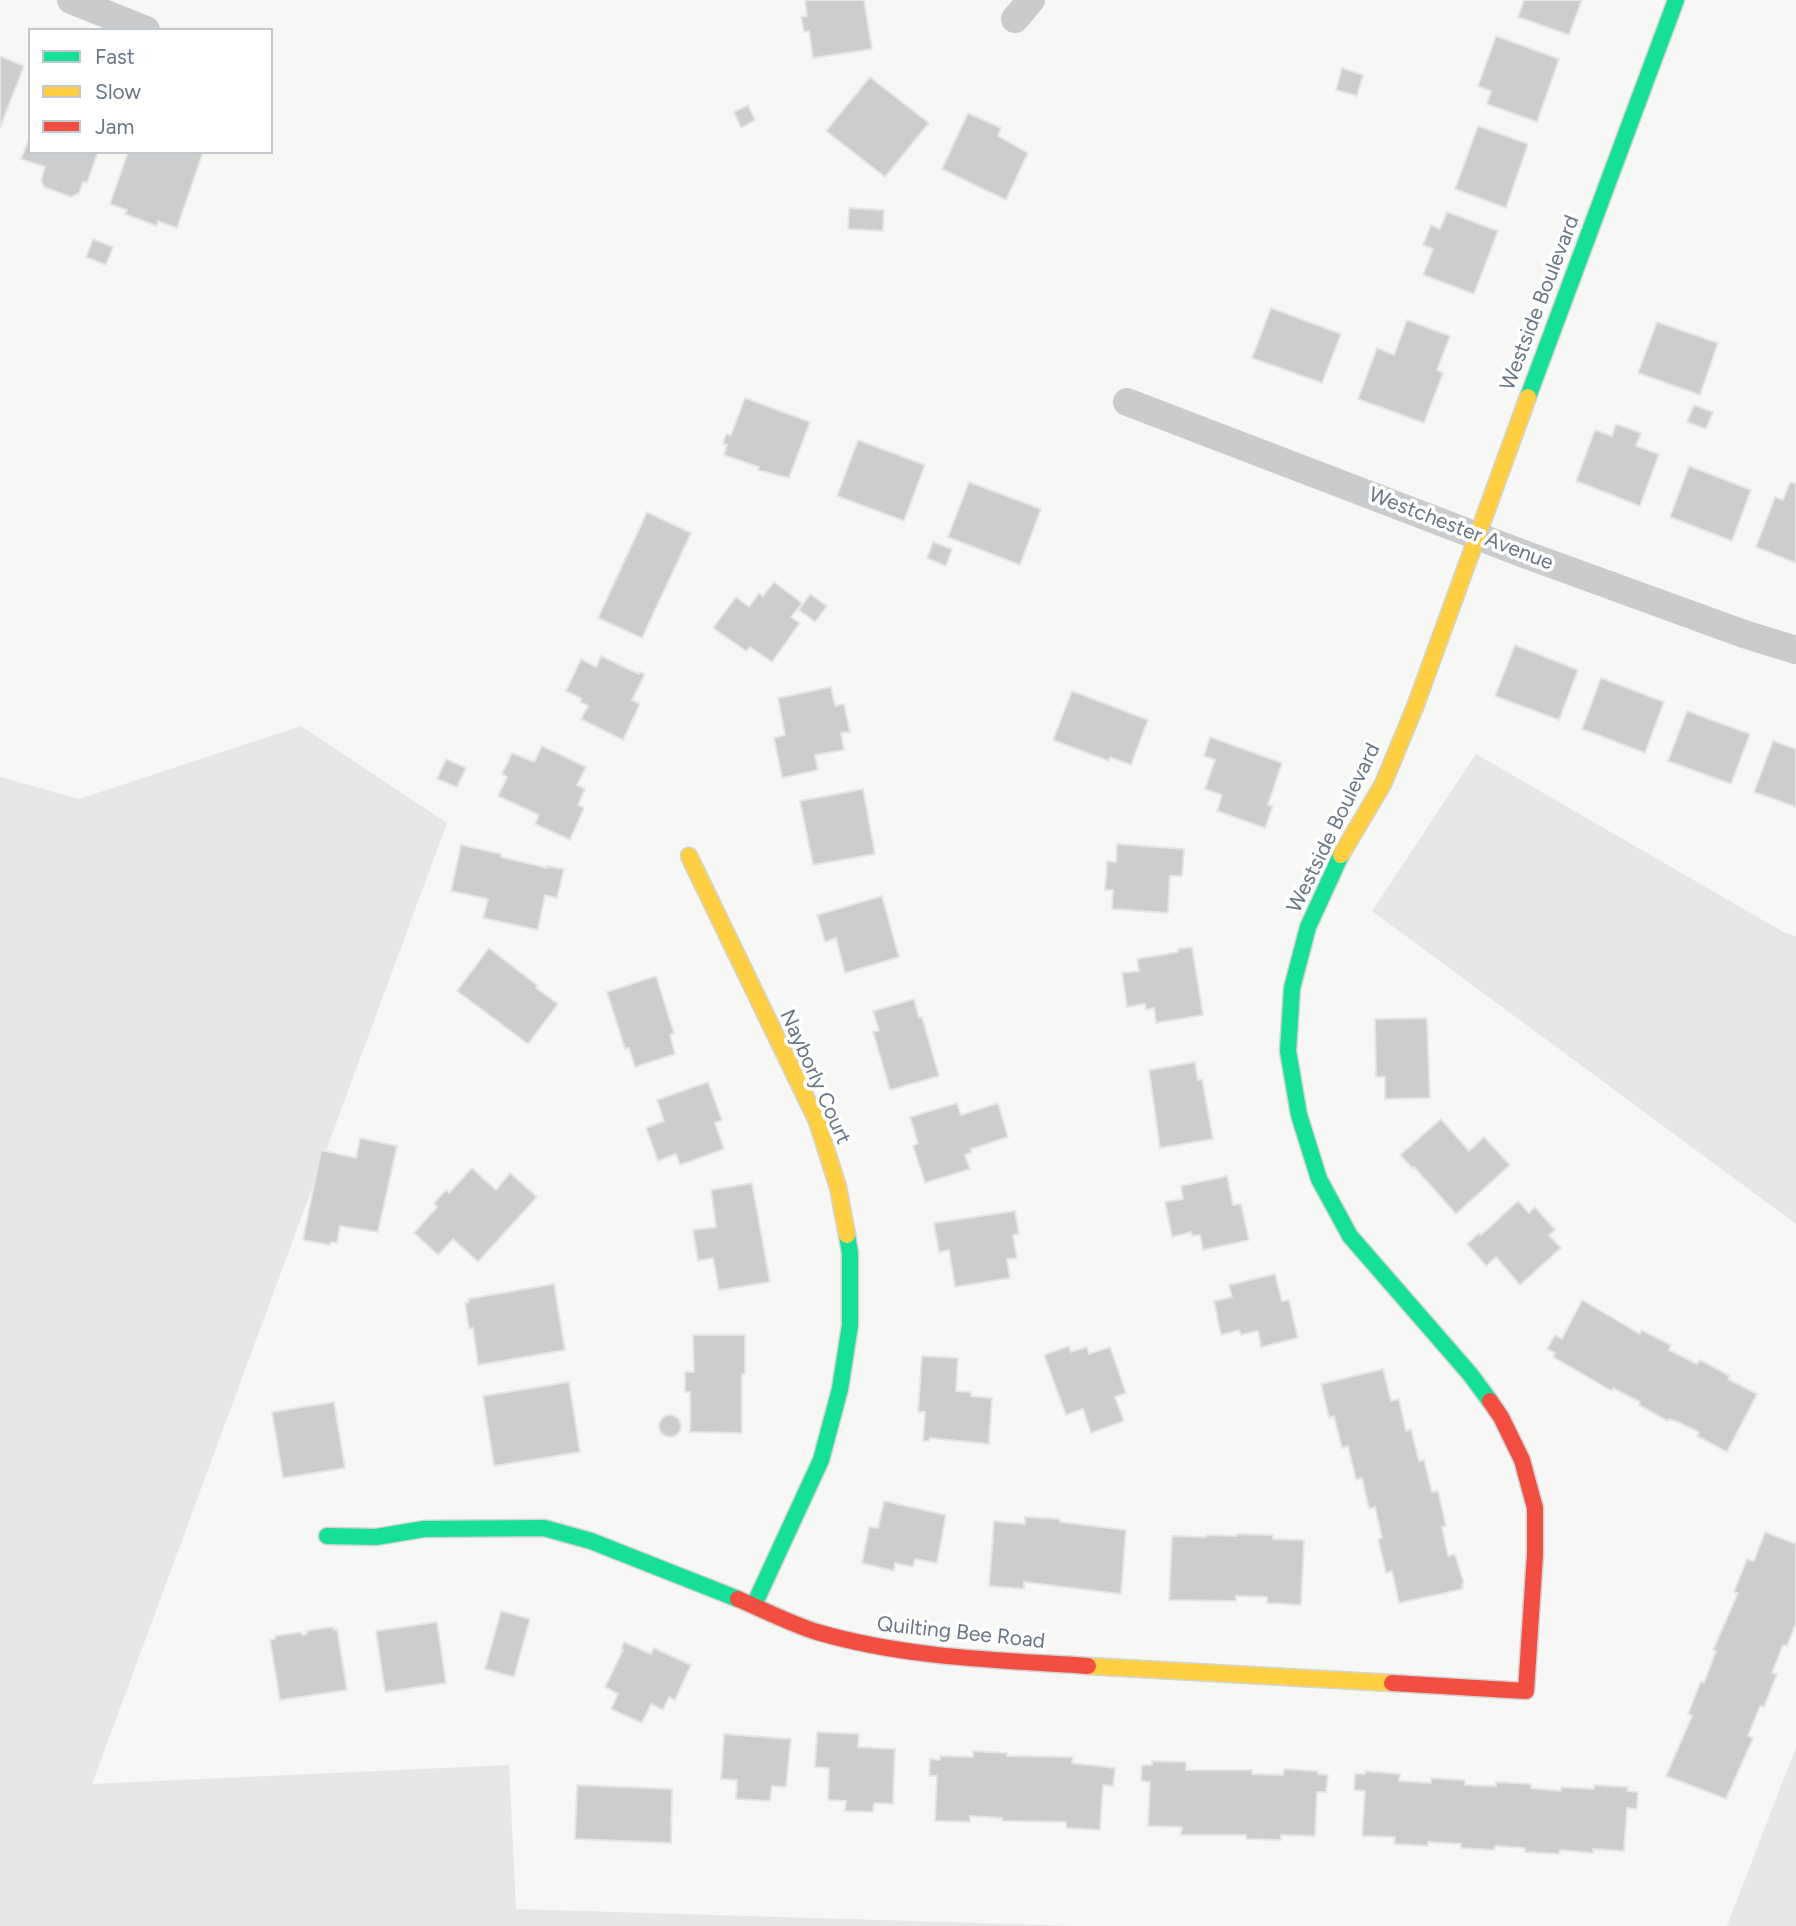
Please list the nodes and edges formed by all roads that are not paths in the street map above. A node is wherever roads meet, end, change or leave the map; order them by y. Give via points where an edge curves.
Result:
1 (71, 0) edge
2 (1676, 0) edge
3 (141, 28) edge
4 (1127, 402) dead end
5 (1476, 535) junction
6 (1796, 650) edge
7 (689, 856) dead end
8 (327, 1536) dead end
9 (754, 1605) junction
10 (1527, 1691) joint

1 - 3 street
2 - 5 street, Westside Boulevard
4 - 5 street, Westchester Avenue
5 - 6 street, Westchester Avenue
5 - 10 street, Westside Boulevard via 1383,784 1333,868 1308,928 1292,988 1288,1051 1298,1115 1319,1179 1350,1236 1470,1374 1501,1417 1522,1460 1535,1508
7 - 9 street, Nayborly Court via 817,1121 838,1187 850,1253 850,1325 840,1389 821,1460
8 - 9 street, Quilting Bee Road via 544,1528 591,1541
9 - 10 street, Quilting Bee Road via 815,1631 878,1647 960,1658

